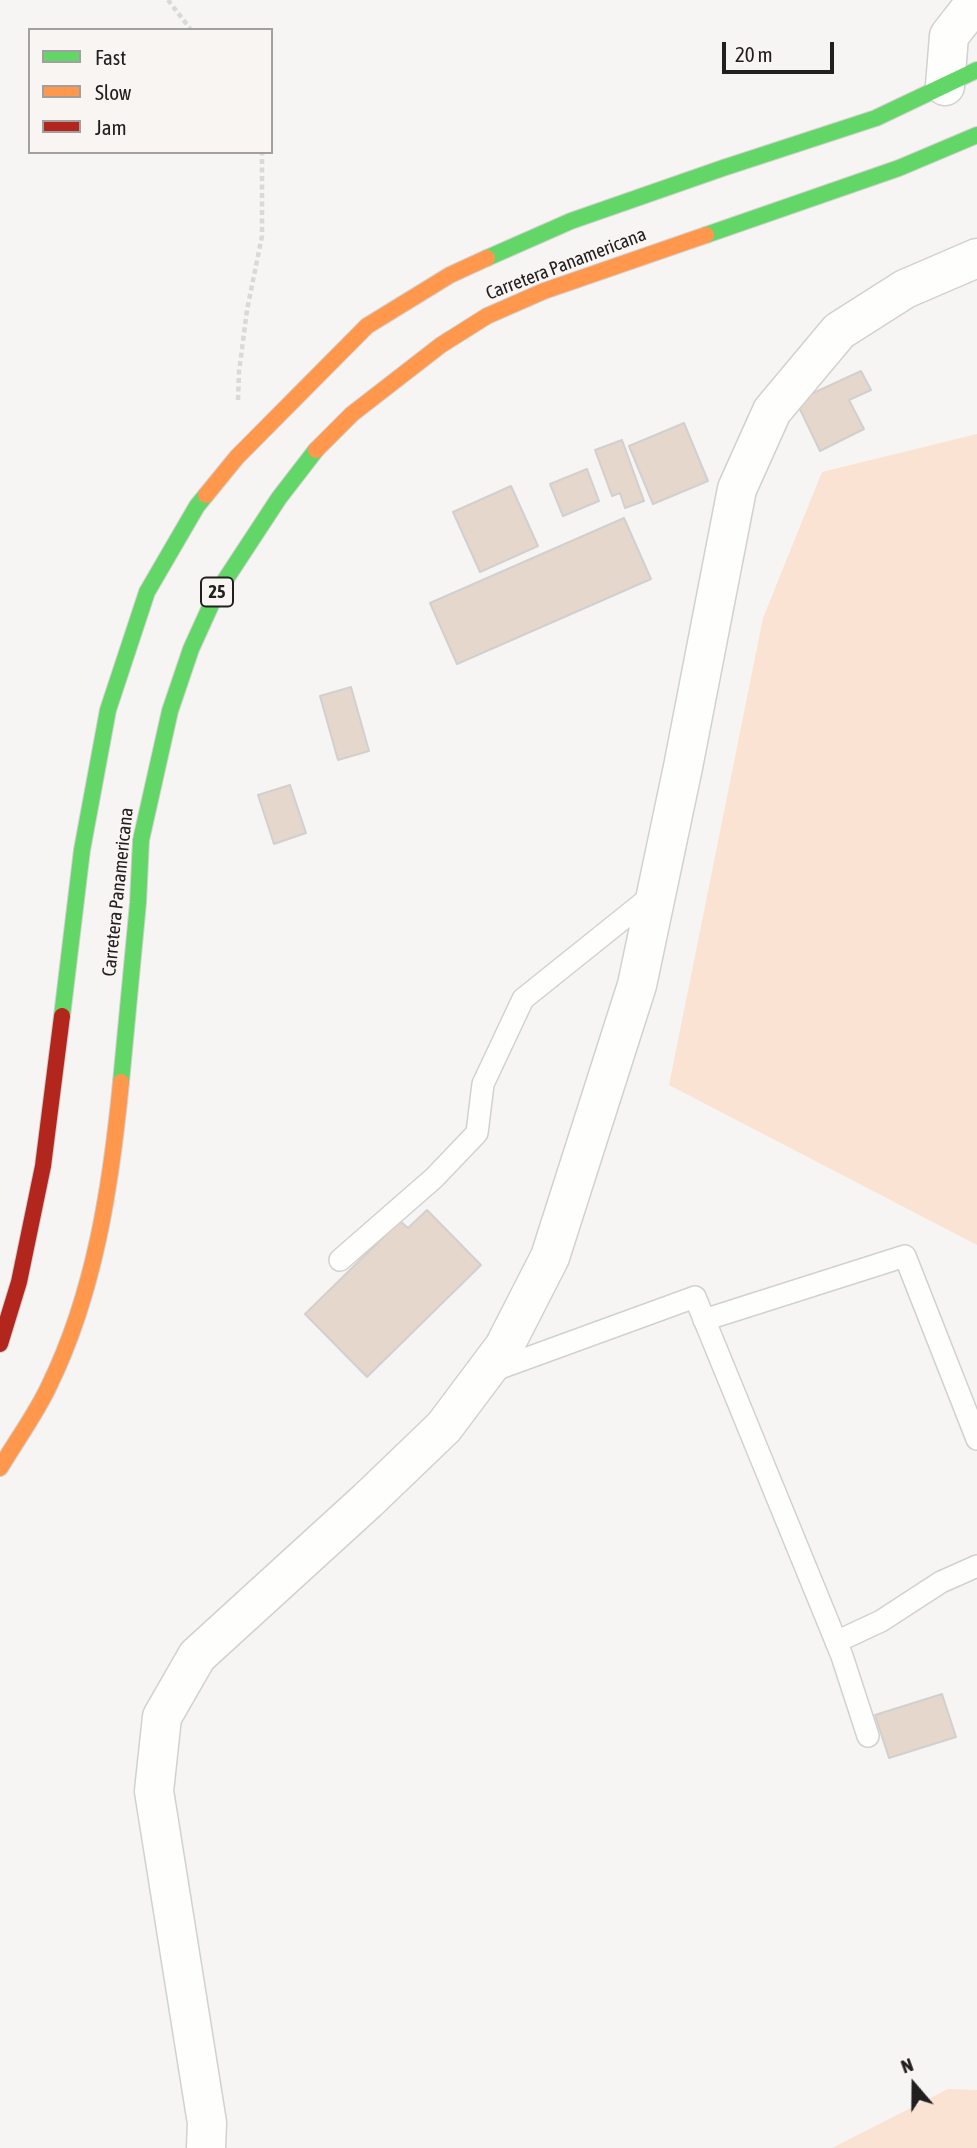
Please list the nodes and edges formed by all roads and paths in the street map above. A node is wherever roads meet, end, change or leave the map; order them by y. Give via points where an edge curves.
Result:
1 (168, 0) edge
2 (977, 0) edge
3 (189, 28) edge
4 (961, 78) edge
5 (977, 135) edge
6 (262, 154) edge
7 (977, 258) edge
8 (237, 457) junction
9 (656, 892) junction
10 (340, 1260) dead end
11 (704, 1320) junction
12 (0, 1344) edge
13 (484, 1374) junction
14 (977, 1439) edge
15 (0, 1468) edge
16 (977, 1566) edge
17 (836, 1642) junction
18 (868, 1736) dead end
19 (206, 2148) edge

1 - 3 path
2 - 4 street via 949,36
4 - 8 highway, Carretera Panamericana via 876,118 571,221 450,275 367,326
5 - 15 highway, Carretera Panamericana / 25 via 886,173 601,270 487,316 441,345 352,414 314,452 279,498 216,594 170,712 141,840 115,1147 92,1269 49,1387
6 - 8 path via 262,236 239,372
7 - 9 street via 905,289 839,331 772,411 737,489
8 - 12 highway, Carretera Panamericana via 197,506 147,592 108,710 82,850 43,1166 19,1282
9 - 10 lane via 523,999 483,1084 477,1133 434,1178
9 - 13 street via 637,985 551,1257 504,1347
11 - 13 lane via 695,1297
11 - 14 lane via 905,1256
11 - 17 lane
13 - 19 street via 444,1427 197,1656 162,1717 154,1791 208,2123
16 - 17 lane
17 - 18 lane

